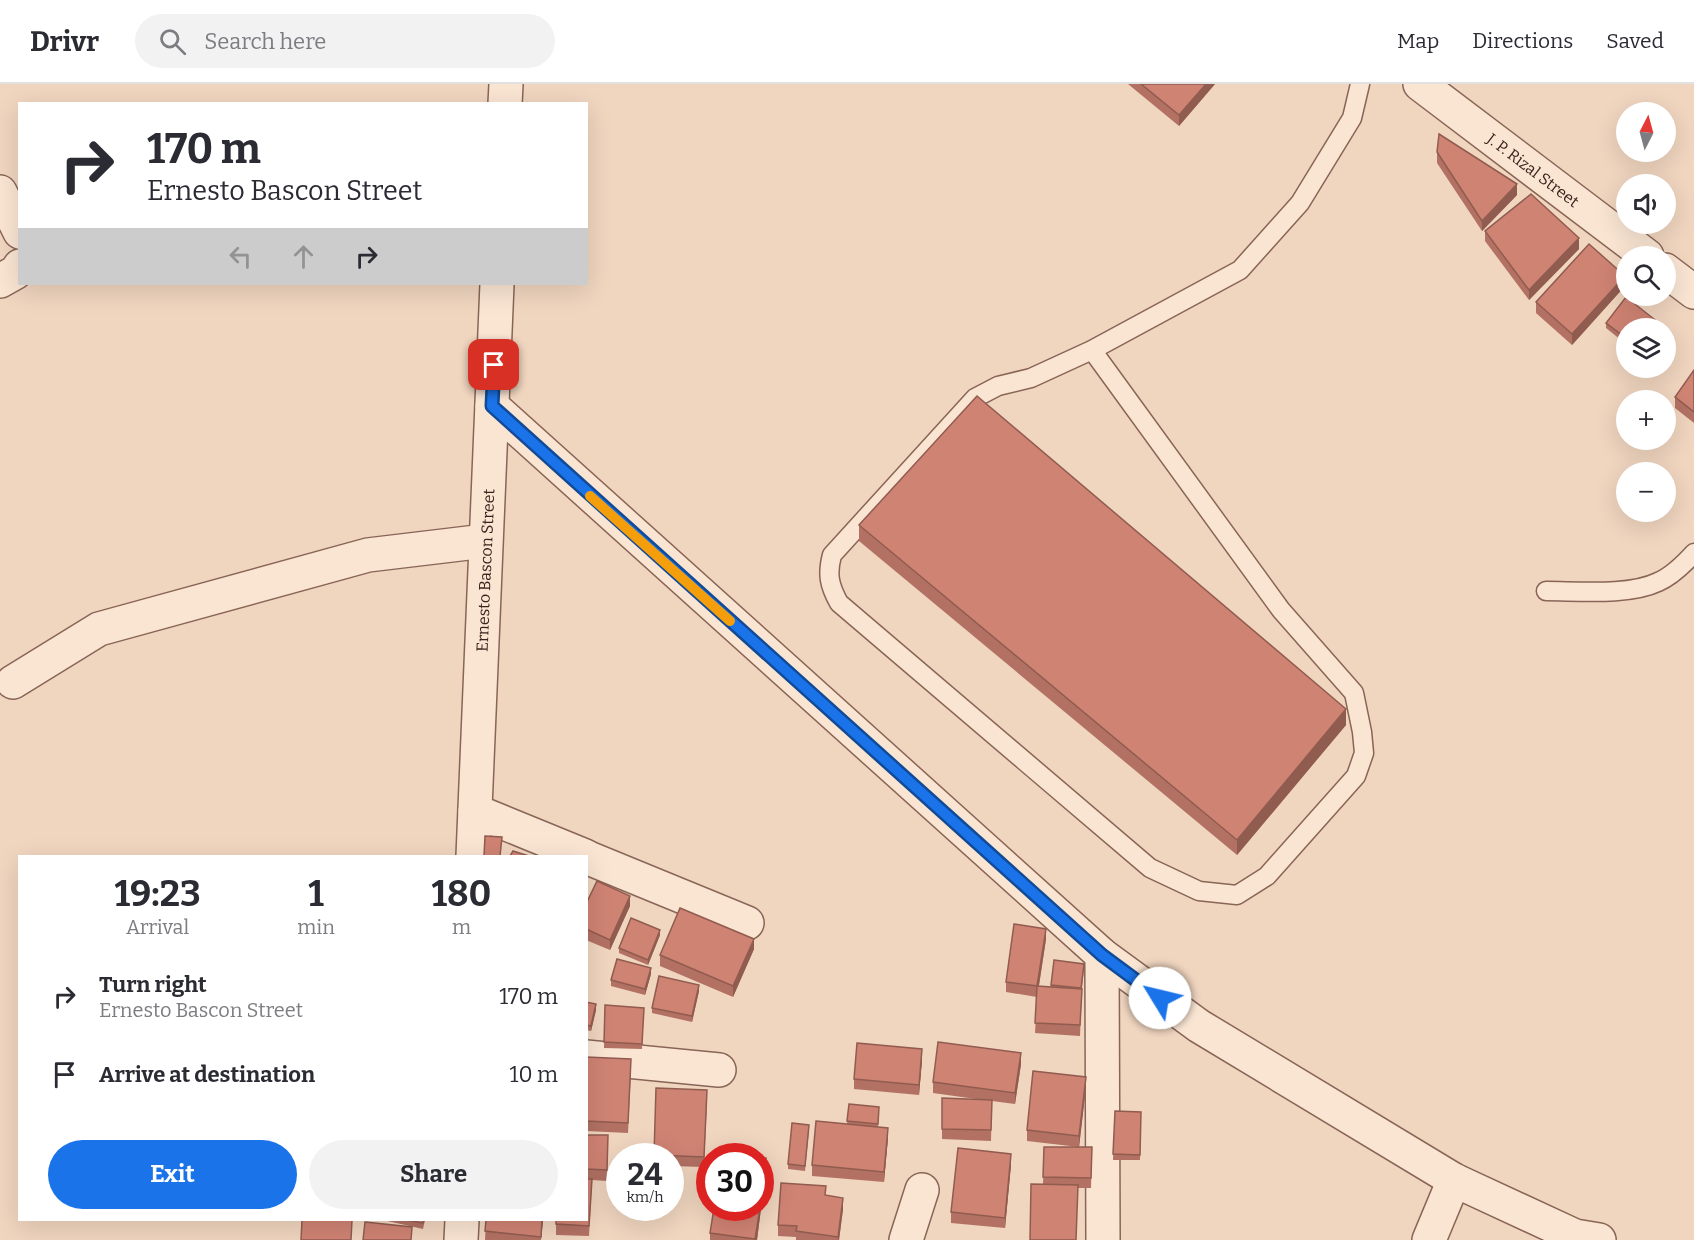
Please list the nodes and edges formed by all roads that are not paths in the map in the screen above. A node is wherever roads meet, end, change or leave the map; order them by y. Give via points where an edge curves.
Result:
1 (506, 84) edge
2 (1360, 84) edge
3 (1420, 84) edge
4 (505, 102) edge
5 (0, 192) edge
6 (18, 228) edge
7 (1634, 246) edge
8 (18, 269) edge
9 (1676, 278) edge
10 (0, 280) edge
11 (497, 285) edge
12 (1694, 292) edge
13 (1092, 350) junction
14 (492, 406) junction
15 (485, 541) junction
16 (1694, 553) edge
17 (1546, 591) dead end
18 (13, 682) dead end
19 (475, 811) junction
20 (473, 855) edge
21 (581, 855) edge
22 (588, 858) edge
23 (747, 923) dead end
24 (1102, 955) junction
25 (588, 1058) edge
26 (719, 1070) dead end
27 (1454, 1180) junction
28 (922, 1190) dead end
29 (462, 1221) edge
30 (461, 1240) edge
31 (906, 1240) edge
32 (1103, 1240) edge
33 (1429, 1240) edge
34 (1599, 1240) edge

1 - 4 street
2 - 13 lane via 1352,118 1300,203 1240,270
3 - 7 street, J. P. Rizal Street
5 - 6 street
8 - 10 street
9 - 12 street
11 - 14 street, Ernesto Bascon Street
13 - 13 lane via 1281,610 1354,693 1364,753 1356,776 1267,876 1237,895 1199,891 1150,868 839,603 830,587 832,555 975,398
14 - 15 street, Ernesto Bascon Street
14 - 24 street
15 - 18 street via 368,555 99,629
15 - 19 street, Ernesto Bascon Street
16 - 17 lane via 1659,582 1634,590
19 - 20 street, Ernesto Bascon Street
19 - 21 street
22 - 23 street
24 - 27 street via 1199,1026
24 - 32 street
25 - 26 street
27 - 33 street
27 - 34 street via 1575,1236
28 - 31 street
29 - 30 street

